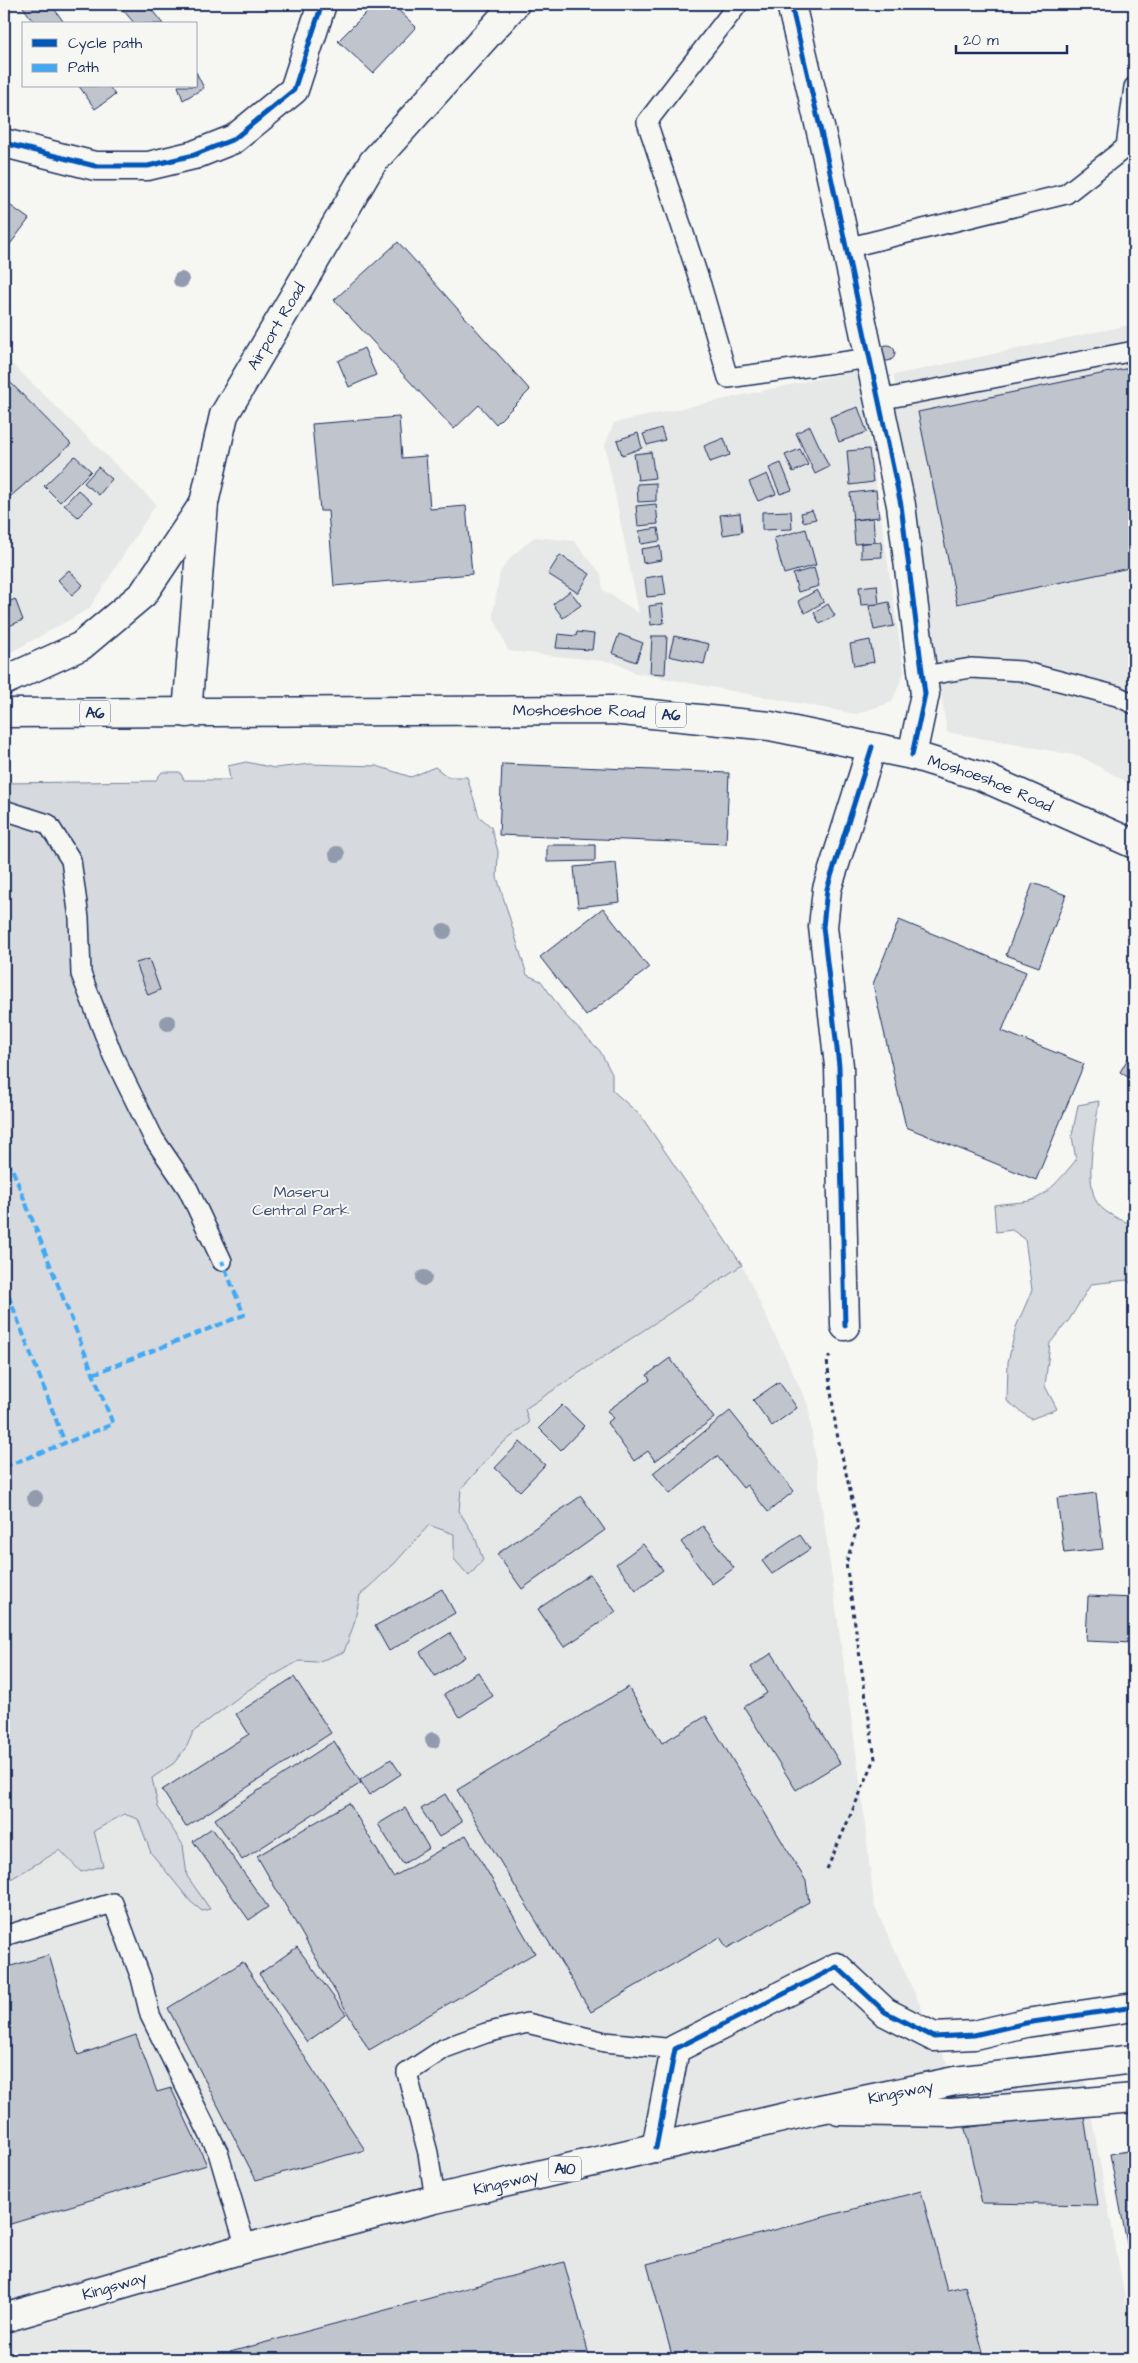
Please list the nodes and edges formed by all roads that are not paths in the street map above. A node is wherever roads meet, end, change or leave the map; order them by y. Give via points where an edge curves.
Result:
1 (322, 4) edge
2 (515, 4) edge
3 (738, 4) edge
4 (791, 4) edge
5 (1134, 87) edge
6 (4, 143) edge
7 (846, 248) junction
8 (1134, 351) edge
9 (870, 358) junction
10 (879, 400) junction
11 (204, 503) junction
12 (923, 676) junction
13 (4, 681) edge
14 (1134, 704) edge
15 (4, 713) edge
16 (187, 713) junction
17 (872, 747) junction
18 (912, 755) junction
19 (4, 810) edge
20 (1134, 844) edge
21 (222, 1262) dead end
22 (846, 1326) road end
23 (4, 1936) edge
24 (1134, 2007) edge
25 (675, 2049) junction
26 (1134, 2060) edge
27 (1134, 2098) edge
28 (816, 2110) junction
29 (656, 2148) junction
30 (435, 2199) junction
31 (246, 2248) junction
32 (4, 2318) edge

1 - 6 main road via 294,90 234,140 194,155 148,166 95,166
2 - 11 main road, Airport Road via 373,162 224,415
3 - 9 lane via 647,122 728,378
4 - 7 main road
5 - 7 lane via 1126,147 1066,194
7 - 9 main road
8 - 10 lane
9 - 10 main road
10 - 12 main road via 901,505
11 - 13 main road via 143,594 81,646
11 - 16 main road, Airport Road
12 - 14 lane via 971,668 1022,671 1117,696
12 - 18 main road via 925,694
15 - 16 main road, Moshoeshoe Road / A6
16 - 17 main road, Moshoeshoe Road / A6 via 612,710 770,726
17 - 18 main road, Moshoeshoe Road / A6
17 - 22 main road via 827,889 823,927 839,1066
18 - 20 main road, Moshoeshoe Road / A6 via 983,777
19 - 21 lane via 48,824 71,860 79,918 81,974 121,1073 154,1139 188,1189
23 - 31 lane via 113,1903 141,1978 150,2015 218,2152
24 - 25 main road via 974,2035 934,2037 885,2012 837,1967
25 - 29 main road
25 - 30 lane via 605,2042 527,2022 445,2048 406,2074 428,2152
26 - 28 main road, Kingsway / A10 via 955,2081
27 - 28 main road via 952,2113
28 - 29 main road, Kingsway / A10
29 - 30 main road, Kingsway / A10
30 - 31 main road, Kingsway / A10
31 - 32 main road, Kingsway / A10

